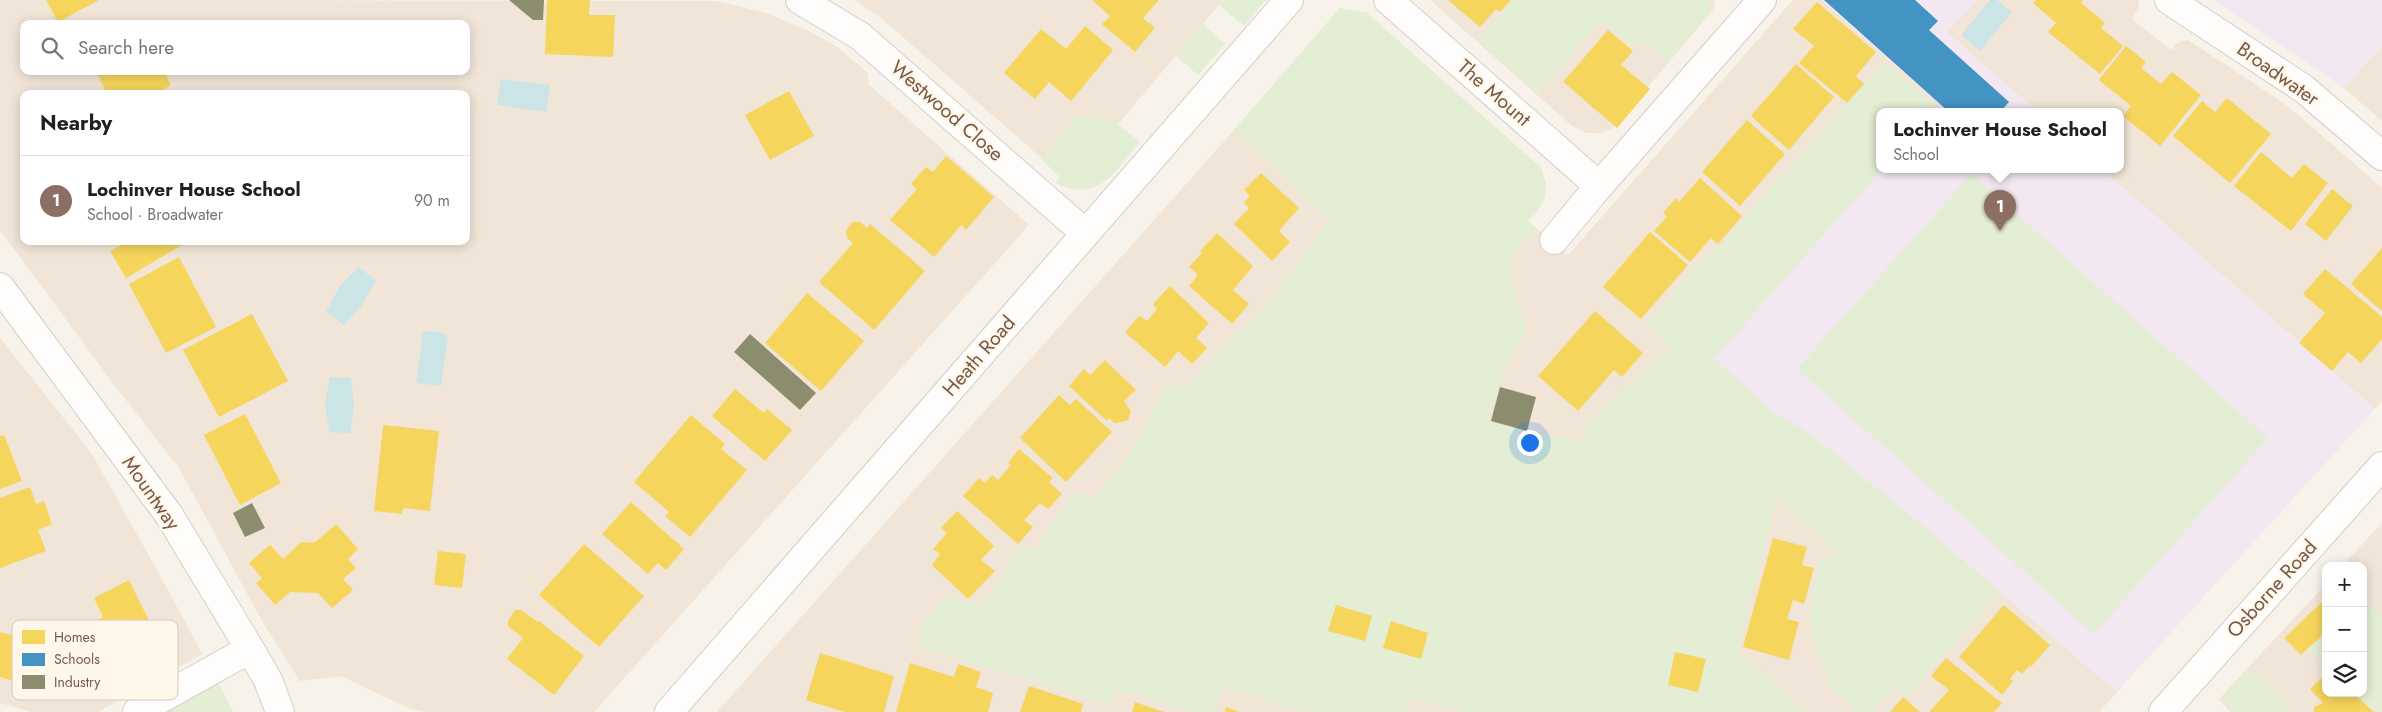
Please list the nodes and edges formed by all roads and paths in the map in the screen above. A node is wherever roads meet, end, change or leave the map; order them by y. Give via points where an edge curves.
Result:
1 (800, 0) edge
2 (1289, 0) edge
3 (1388, 0) edge
4 (1762, 0) edge
5 (2169, 0) edge
6 (2382, 156) edge
7 (1599, 186) junction
8 (1085, 233) junction
9 (1554, 240) dead end
10 (0, 287) edge
11 (2382, 466) edge
12 (250, 648) junction
13 (178, 689) edge
14 (158, 700) edge
15 (2167, 711) edge
16 (137, 712) edge
17 (280, 712) edge
18 (669, 712) edge

1 - 8 street, Westwood Close via 860,36
2 - 8 street, Heath Road
3 - 7 street, The Mount
4 - 7 street
5 - 6 street, Broadwater via 2304,89
7 - 9 street
8 - 18 street, Heath Road
10 - 12 street, Mountway via 169,515
11 - 15 street, Osborne Road
12 - 13 street
12 - 17 street, Mountway via 268,680
14 - 16 street

